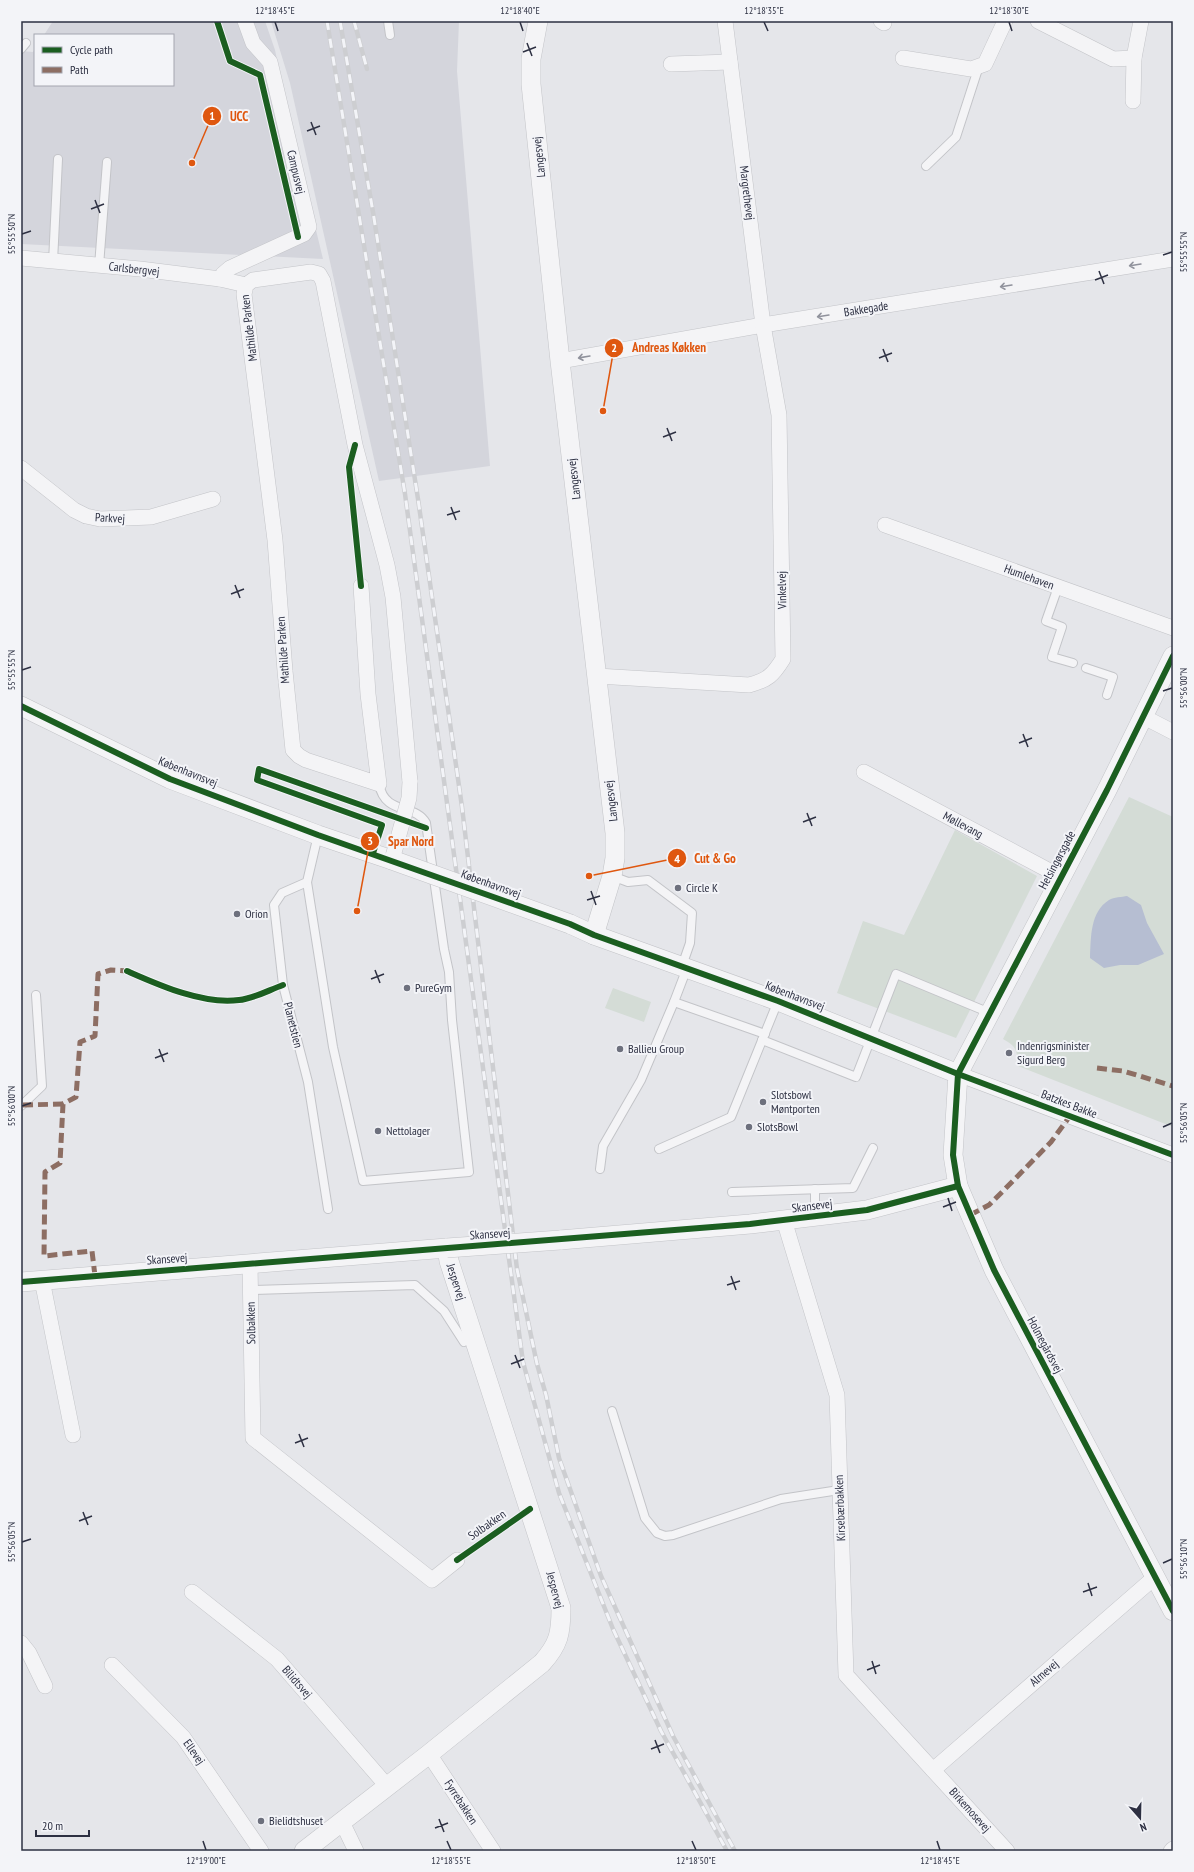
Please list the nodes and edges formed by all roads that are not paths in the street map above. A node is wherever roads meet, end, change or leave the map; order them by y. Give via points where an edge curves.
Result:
1 (245, 21) edge
2 (388, 21) edge
3 (538, 21) edge
4 (725, 21) edge
5 (881, 21) edge
6 (884, 21) edge
7 (1005, 21) edge
8 (1038, 21) edge
9 (1141, 21) edge
10 (390, 35) dead end
11 (903, 58) dead end
12 (1134, 58) junction
13 (730, 62) junction
14 (671, 64) dead end
15 (979, 66) junction
16 (1133, 101) dead end
17 (58, 159) dead end
18 (107, 162) dead end
19 (926, 166) dead end
20 (21, 258) edge
21 (1173, 259) edge
22 (53, 262) junction
23 (99, 266) junction
24 (220, 279) junction
25 (246, 284) junction
26 (763, 325) junction
27 (560, 361) junction
28 (21, 468) edge
29 (213, 499) dead end
30 (886, 525) dead end
31 (361, 586) dead end
32 (1058, 587) junction
33 (1173, 628) edge
34 (1173, 656) edge
35 (1073, 664) dead end
36 (1086, 668) dead end
37 (597, 676) junction
38 (1107, 695) dead end
39 (21, 706) edge
40 (1144, 717) junction
41 (1173, 732) edge
42 (864, 772) dead end
43 (379, 784) junction
44 (318, 834) junction
45 (392, 860) junction
46 (612, 876) junction
47 (1061, 877) junction
48 (307, 882) junction
49 (594, 935) junction
50 (685, 967) junction
51 (36, 995) dead end
52 (778, 1001) junction
53 (674, 1002) junction
54 (990, 1013) junction
55 (764, 1037) junction
56 (871, 1038) junction
57 (958, 1074) junction
58 (21, 1106) edge
59 (873, 1148) dead end
60 (659, 1149) dead end
61 (1173, 1155) edge
62 (600, 1169) dead end
63 (958, 1186) junction
64 (815, 1190) junction
65 (732, 1192) dead end
66 (328, 1209) dead end
67 (815, 1216) junction
68 (784, 1220) junction
69 (447, 1248) junction
70 (250, 1264) junction
71 (42, 1280) junction
72 (21, 1282) edge
73 (251, 1290) junction
74 (464, 1342) dead end
75 (612, 1411) dead end
76 (74, 1435) dead end
77 (839, 1490) junction
78 (457, 1560) dead end
79 (1155, 1576) junction
80 (192, 1592) dead end
81 (1173, 1611) edge
82 (21, 1643) edge
83 (112, 1665) dead end
84 (45, 1686) dead end
85 (429, 1754) junction
86 (933, 1770) junction
87 (387, 1786) junction
88 (342, 1822) junction
89 (261, 1851) edge
90 (304, 1851) edge
91 (356, 1851) edge
92 (493, 1851) edge
93 (1007, 1851) edge

1 - 24 street, Campusvej via 253,43 270,62 309,227 304,234 230,268
2 - 10 lane
3 - 27 street, Langesvej via 531,59 531,84
4 - 13 street, Margrethevej
5 - 6 street
7 - 15 street via 985,64
8 - 12 street via 1113,60
9 - 12 street
11 - 15 street via 971,69
12 - 16 street
13 - 14 street
13 - 26 street, Margrethevej
15 - 19 lane via 956,137
17 - 22 lane
18 - 23 lane
20 - 22 street, Carlsbergvej
21 -> 26 street, Bakkegade
22 - 23 street, Carlsbergvej
23 - 24 street, Carlsbergvej
24 - 25 street, Carlsbergvej
25 - 43 street, Mathilde Parken via 244,294 275,540 284,670 293,750 306,760
25 - 45 street, Mathilde Parken, bridge via 253,280 311,272 320,274 323,281 356,445 393,597 410,782 409,798
26 -> 27 street, Bakkegade
26 - 37 street, Vinkelvej via 779,414 783,658 775,672 764,681 749,685
27 - 37 street, Langesvej
28 - 29 street, Parkvej via 74,510 100,519 151,517
30 - 32 street, Humlehaven
31 - 43 street via 368,694
32 - 33 street, Humlehaven
32 - 35 lane via 1046,621 1062,627 1052,657
34 - 40 street, Helsingørsgade
36 - 38 lane via 1113,677
37 - 46 street, Langesvej via 615,833
39 - 44 street, Københavnsvej via 170,778
40 - 41 street
40 - 47 street, Helsingørsgade
42 - 47 street, Møllevang
43 - 48 lane via 382,796 387,801 421,817 426,823 449,972 469,1172 363,1181 333,1047
44 - 45 street, Københavnsvej
44 - 48 lane
45 - 49 street, Københavnsvej, bridge
46 - 49 street, Langesvej
46 - 50 lane via 628,882 648,880 692,912
47 - 54 street, Helsingørsgade
48 - 66 lane, Planetstien via 282,893 274,905 283,985 308,1082
49 - 50 street, Københavnsvej
50 - 52 street, Københavnsvej
50 - 53 lane
51 - 58 lane via 42,1086
52 - 55 lane
52 - 56 street, Københavnsvej
53 - 55 lane
53 - 62 lane via 641,1080 603,1146
54 - 56 lane via 896,974
54 - 57 street, Helsingørsgade
55 - 56 lane via 856,1076
55 - 60 lane via 731,1117
56 - 57 street, Københavnsvej
57 - 61 street, Batzkes Bakke
57 - 63 street, Holmegårdsvej via 953,1154
59 - 64 lane via 853,1188
63 - 67 street, Skansevej via 867,1210
63 - 79 street, Holmegårdsvej via 994,1270
64 - 65 lane
64 - 67 lane
67 - 68 street, Skansevej
68 - 69 street, Skansevej, bridge
68 - 77 street, Kirsebærbakken via 837,1395
69 - 70 street, Skansevej
69 - 85 street, Jespervej via 561,1608 561,1630 554,1650 542,1663
70 - 71 street, Skansevej
70 - 73 street, Solbakken
71 - 72 street, Skansevej
71 - 76 street
73 - 74 lane, Solbakken via 415,1285 444,1311
73 - 78 street, Solbakken via 253,1438 432,1580
75 - 77 lane via 645,1518 657,1533 665,1536 781,1498
77 - 86 street, Kirsebærbakken via 846,1675
79 - 81 street, Holmegårdsvej
79 - 86 street, Almevej
80 - 87 street, Bilidtsvej via 277,1659
82 - 84 street via 29,1653
83 - 89 street, Ellevej via 183,1737
85 - 87 street, Jespervej
85 - 92 street, Fyrrebakken
86 - 93 street, Birkemosevej
87 - 88 street, Jespervej
88 - 90 street, Jespervej
88 - 91 street

